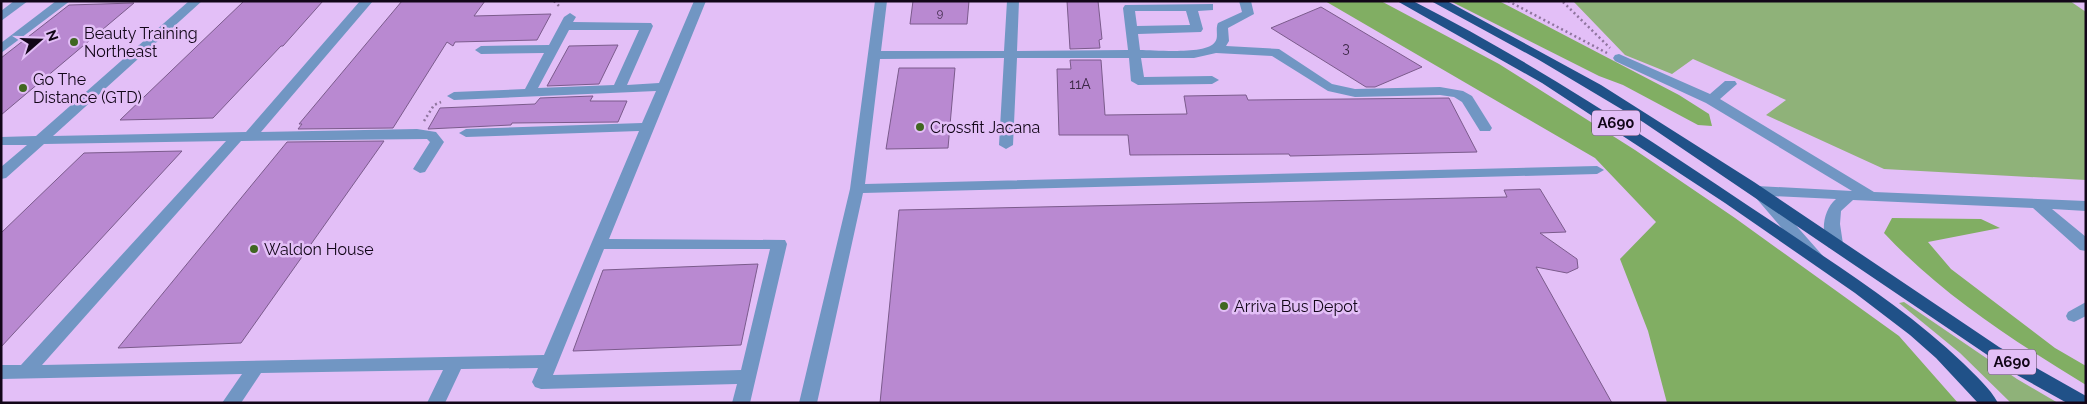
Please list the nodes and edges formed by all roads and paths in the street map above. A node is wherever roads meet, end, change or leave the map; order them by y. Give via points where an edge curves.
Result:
1 (22, 1) edge
2 (64, 1) edge
3 (196, 1) edge
4 (367, 1) edge
5 (700, 1) edge
6 (881, 1) edge
7 (1013, 1) edge
8 (1245, 1) edge
9 (1403, 1) edge
10 (1437, 1) edge
11 (1508, 1) edge
12 (1563, 2) edge
13 (1209, 7) dead end
14 (1191, 8) junction
15 (1, 17) edge
16 (1131, 30) junction
17 (1, 49) edge
18 (1216, 49) junction
19 (481, 50) dead end
20 (552, 50) junction
21 (1012, 54) junction
22 (1134, 54) junction
23 (876, 55) junction
24 (1619, 58) junction
25 (1212, 80) dead end
26 (1730, 84) dead end
27 (664, 87) junction
28 (619, 88) junction
29 (529, 93) junction
30 (456, 96) joint
31 (1711, 100) junction
32 (646, 127) junction
33 (1485, 128) dead end
34 (417, 133) junction
35 (466, 133) dead end
36 (243, 137) junction
37 (40, 140) junction
38 (1, 141) edge
39 (1006, 145) dead end
40 (420, 169) dead end
41 (1597, 170) dead end
42 (1, 175) edge
43 (857, 189) junction
44 (1758, 191) junction
45 (1850, 195) junction
46 (1870, 196) junction
47 (2036, 204) junction
48 (2086, 206) edge
49 (598, 244) junction
50 (1835, 244) junction
51 (2086, 246) edge
52 (1820, 261) junction
53 (550, 361) junction
54 (455, 363) junction
55 (256, 367) junction
56 (26, 371) junction
57 (1, 372) edge
58 (748, 377) junction
59 (1, 380) edge
60 (231, 403) edge
61 (436, 403) edge
62 (742, 403) edge
63 (808, 403) edge
64 (1989, 403) edge
65 (2084, 403) edge

1 - 15 street
2 - 17 street
3 - 37 street
4 - 36 street
5 - 27 street
6 - 23 street
7 - 21 street
8 - 18 street via 1248,14 1222,26 1223,41
9 - 52 highway, A690 via 1572,95
10 - 44 highway, A690 via 1595,87
11 - 24 path
12 - 24 path
13 - 14 street
14 - 16 street via 1129,8
14 - 16 street via 1197,29
16 - 22 street
18 - 22 street via 1194,54
18 - 33 street via 1275,52 1328,87 1355,93 1440,91 1458,94 1467,99
19 - 20 street
20 - 28 street via 568,22 648,26
20 - 29 street
21 - 22 street
21 - 23 street
21 - 39 street
22 - 25 street via 1138,81
23 - 43 street
24 - 31 street
26 - 31 street
27 - 28 street
27 - 32 street
28 - 29 street
29 - 30 street
30 - 34 path via 434,105
31 - 46 street
32 - 35 street
32 - 49 street
34 - 36 street
34 - 40 street via 431,135 437,142
36 - 37 street
36 - 56 street
37 - 38 street
37 - 42 street
41 - 43 street
43 - 63 street
44 - 45 street
44 - 50 highway, A690
44 - 52 street
45 - 46 street
45 - 50 street via 1834,208
46 - 47 street
47 - 48 street
47 - 51 street
49 - 53 street
49 - 58 street via 779,244
50 - 65 highway, A690 via 2004,357
52 - 64 highway, A690 via 1939,349
53 - 54 street
53 - 58 street via 541,382
54 - 55 street
54 - 61 street
55 - 56 street
55 - 60 street
56 - 57 street
56 - 59 street
58 - 62 street

